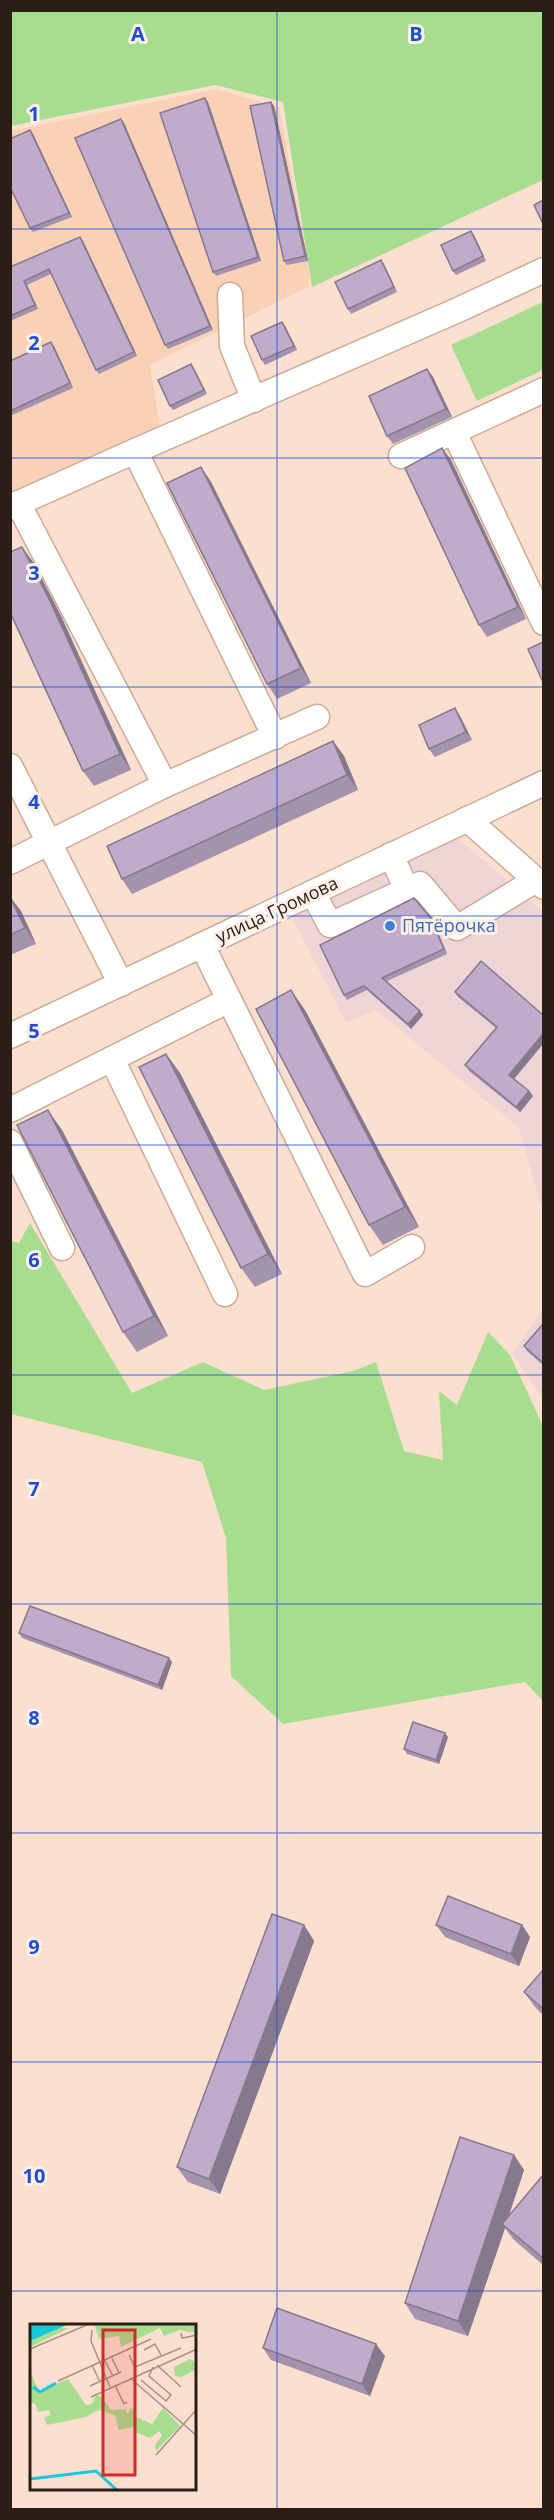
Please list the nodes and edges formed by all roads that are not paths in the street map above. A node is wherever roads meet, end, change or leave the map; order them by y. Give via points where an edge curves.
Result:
1 (543, 270) edge
2 (230, 295) dead end
3 (543, 390) edge
4 (254, 400) junction
5 (454, 432) junction
6 (135, 451) junction
7 (401, 456) dead end
8 (14, 505) edge
9 (543, 623) edge
10 (317, 717) dead end
11 (275, 737) junction
12 (10, 765) edge
13 (543, 783) edge
14 (165, 785) junction
15 (466, 819) junction
16 (50, 843) junction
17 (392, 855) junction
18 (10, 862) edge
19 (540, 884) edge
20 (407, 890) junction
21 (313, 893) junction
22 (202, 945) junction
23 (121, 984) junction
24 (229, 1000) junction
25 (10, 1036) edge
26 (112, 1059) junction
27 (10, 1110) edge
28 (10, 1142) edge
29 (412, 1247) dead end
30 (62, 1248) dead end
31 (225, 1294) dead end

1 - 4 street
2 - 4 street via 232,346
3 - 5 street
4 - 6 street
5 - 7 street
5 - 9 street
6 - 8 street
6 - 11 street
8 - 14 street
10 - 11 street
11 - 14 street
12 - 16 street
13 - 15 street, улица Громова
14 - 16 street
15 - 17 street, улица Громова
15 - 19 street
16 - 18 street
16 - 23 street
17 - 20 street
17 - 21 street, улица Громова
19 - 20 street via 457,928 420,884
20 - 21 street via 330,925
21 - 22 street, улица Громова
22 - 23 street, улица Громова
22 - 24 street
23 - 25 street, улица Громова
24 - 26 street
24 - 29 street via 366,1274
26 - 27 street
26 - 31 street
28 - 30 street

